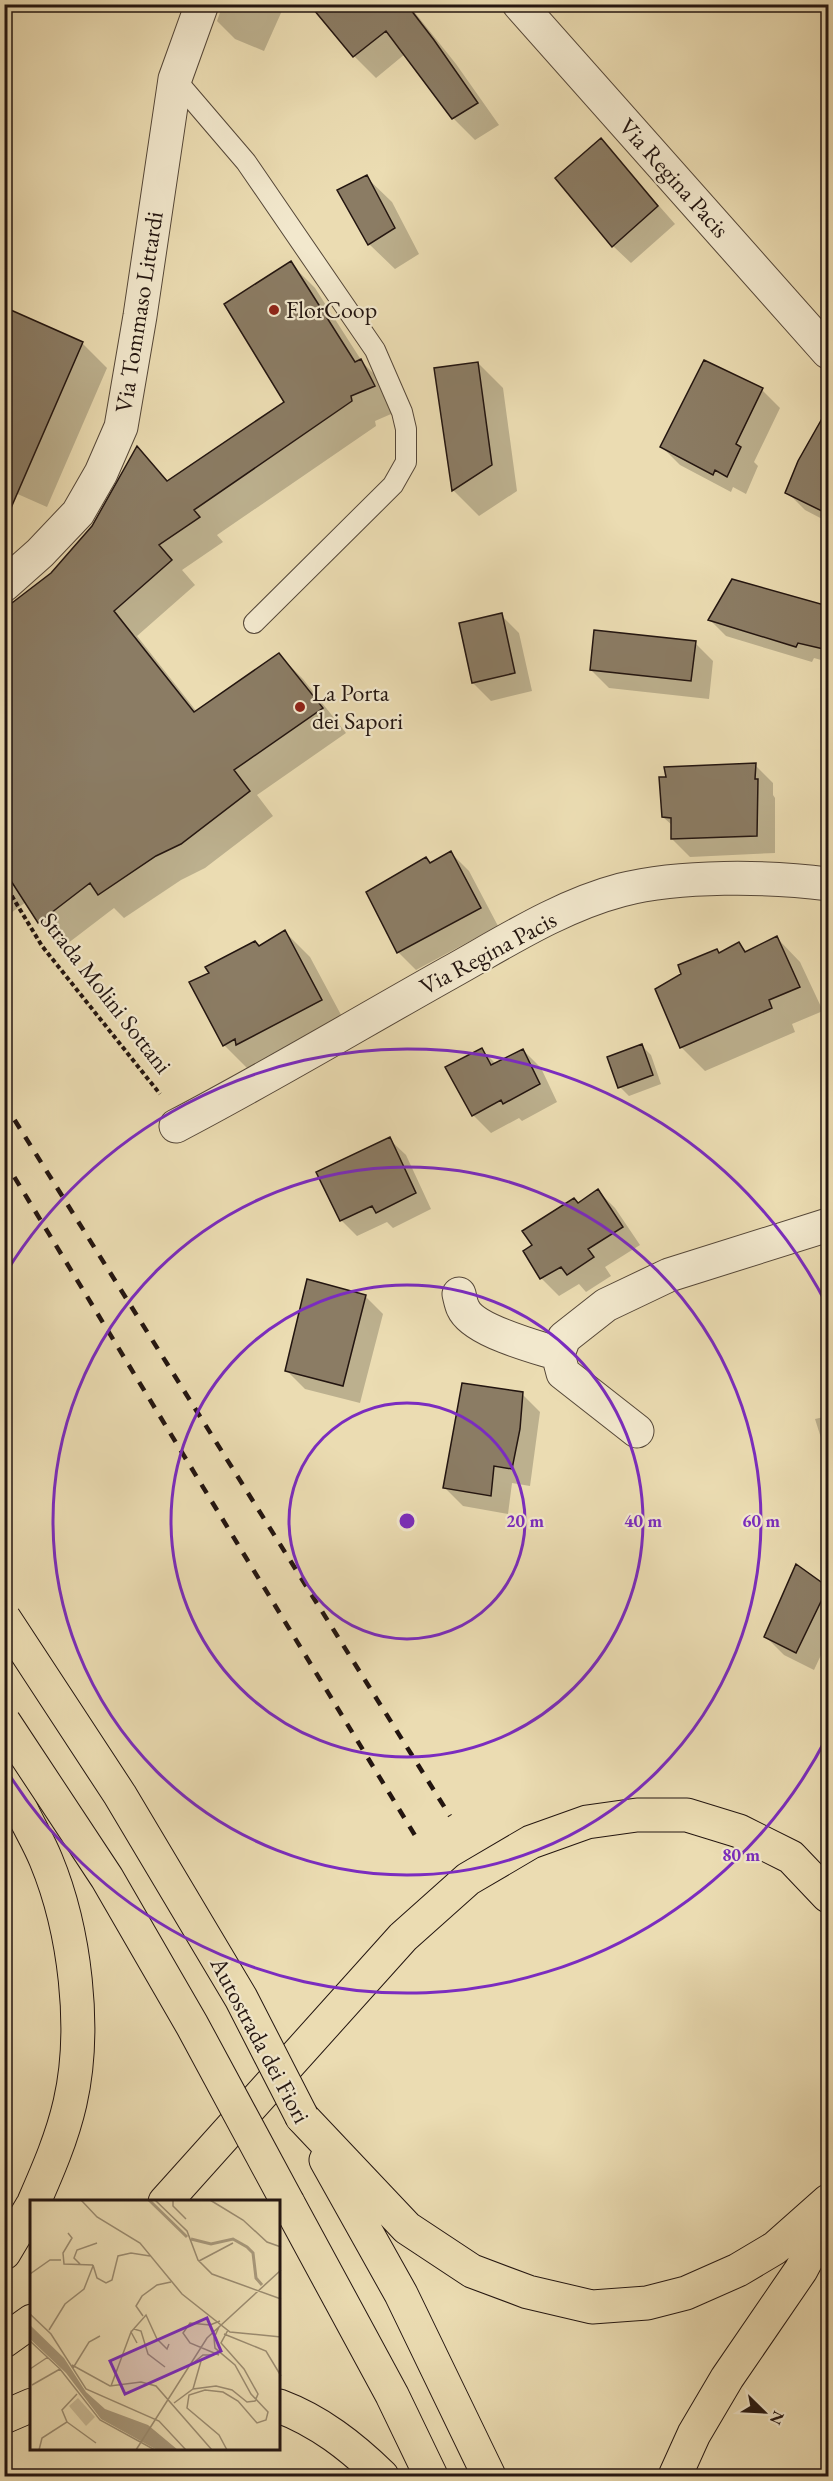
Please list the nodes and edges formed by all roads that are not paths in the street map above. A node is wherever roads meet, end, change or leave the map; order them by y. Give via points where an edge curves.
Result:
1 (202, 4) edge
2 (519, 4) edge
3 (175, 79) junction
4 (828, 352) edge
5 (4, 585) edge
6 (254, 623) dead end
7 (828, 884) edge
8 (180, 1124) road end
9 (828, 1225) edge
10 (459, 1294) dead end
11 (558, 1354) junction
12 (637, 1431) dead end
13 (4, 1618) edge
14 (4, 1722) edge
15 (4, 1763) edge
16 (828, 1896) edge
17 (302, 2117) junction
18 (34, 2200) edge
19 (167, 2200) edge
20 (828, 2201) edge
21 (30, 2209) edge
22 (828, 2219) edge
23 (4, 2253) edge
24 (30, 2322) edge
25 (4, 2341) edge
26 (30, 2405) edge
27 (280, 2406) edge
28 (4, 2417) edge
29 (382, 2476) edge
30 (431, 2476) edge
31 (489, 2476) edge
32 (675, 2476) edge

1 - 3 street, Via Tommaso Littardi
2 - 4 street, Via Regina Pacis
3 - 5 street, Via Tommaso Littardi via 121,426 78,513
3 - 6 lane via 246,162 375,350 406,429 406,462 393,485
7 - 8 street, Via Regina Pacis via 768,878 674,882 621,890 584,903 499,945
9 - 11 street via 669,1275 606,1305 564,1338
10 - 11 street via 463,1309 475,1321
11 - 12 street via 563,1372
13 - 17 highway, Autostrada dei Fiori, bridge via 120,1795 241,1998
14 - 30 highway, bridge via 107,1878 192,2025 392,2395
15 - 18 highway via 46,1861 66,1925 76,1988 77,2047 70,2102 55,2156
16 - 19 highway via 791,1857 739,1831 687,1815 637,1815 587,1822 531,1842 468,1879 403,1937
17 - 20 highway via 407,2228 472,2271 528,2292 592,2307 647,2303 687,2293 775,2248
17 - 31 highway, Autostrada dei Fiori via 401,2294
21 - 23 highway
22 - 32 highway via 801,2271 705,2415
24 - 25 highway
26 - 28 highway
27 - 29 highway via 305,2416 354,2449

